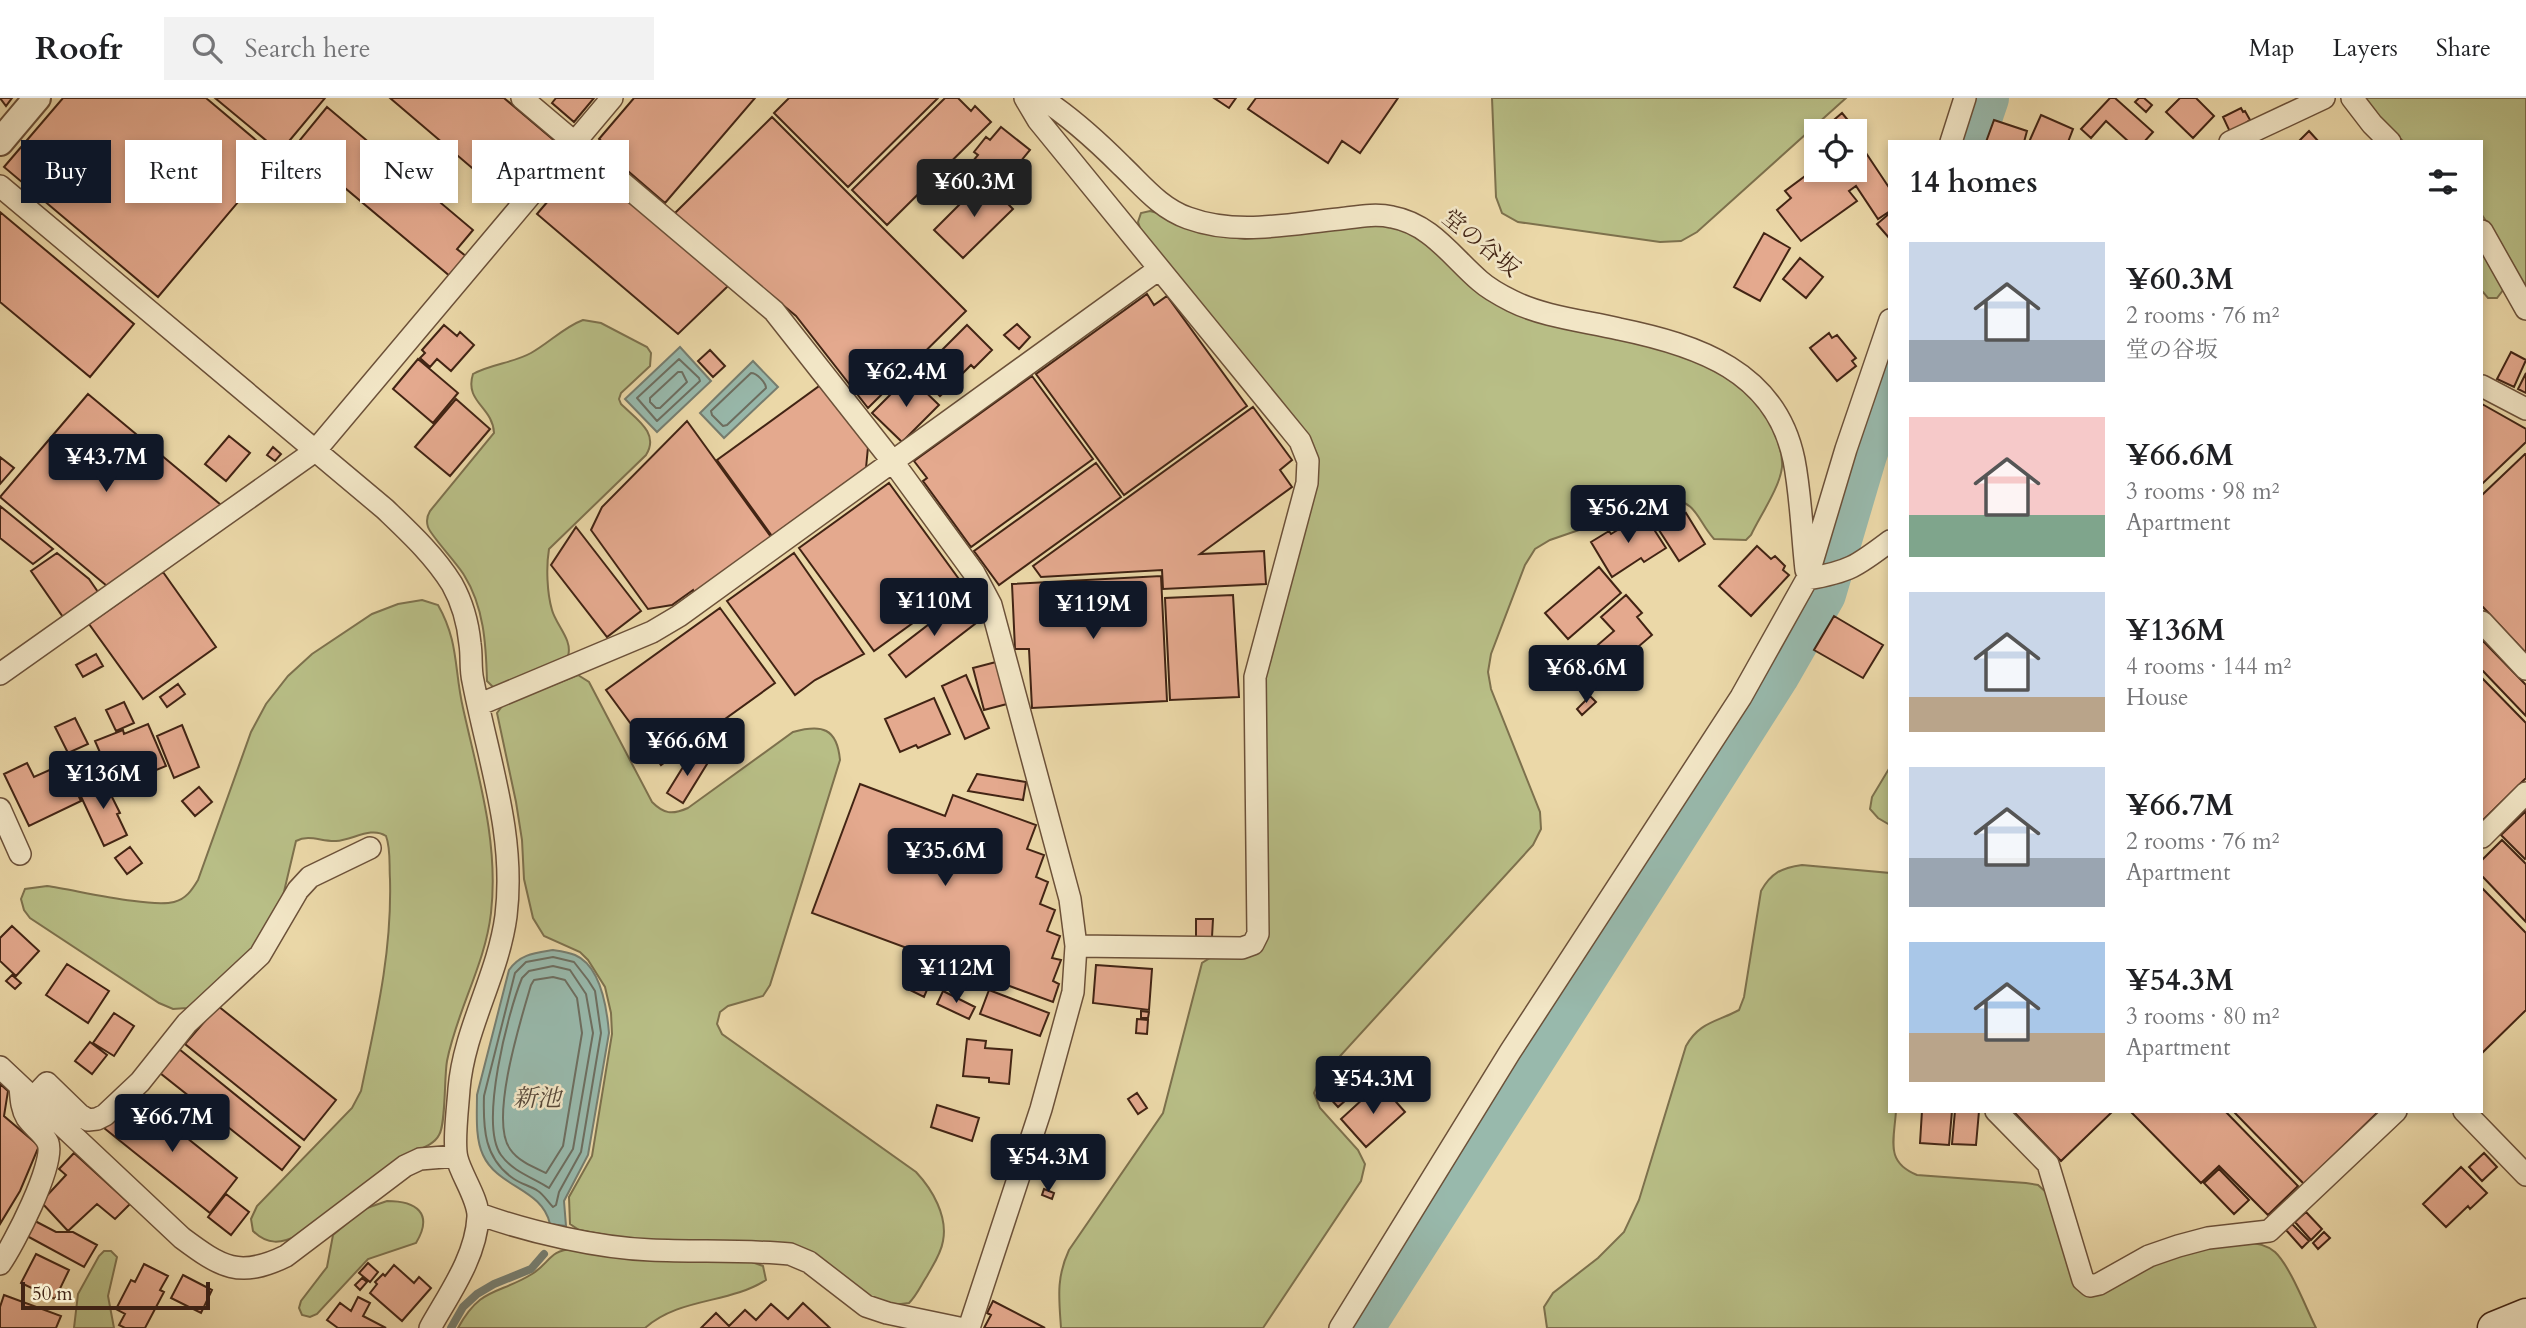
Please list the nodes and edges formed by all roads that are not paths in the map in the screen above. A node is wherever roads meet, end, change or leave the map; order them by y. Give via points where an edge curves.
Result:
1 (37, 98) edge
2 (523, 98) edge
3 (612, 98) edge
4 (1025, 98) edge
5 (1041, 98) edge
6 (1965, 98) edge
7 (2324, 98) edge
8 (2352, 98) edge
9 (573, 140) edge
10 (577, 140) edge
11 (1952, 140) edge
12 (2234, 140) edge
13 (2388, 140) edge
14 (0, 142) edge
15 (0, 186) edge
16 (629, 188) edge
17 (524, 203) edge
18 (2483, 233) edge
19 (1159, 269) junction
20 (2526, 309) edge
21 (1888, 326) edge
22 (2483, 387) edge
23 (2526, 409) edge
24 (315, 451) junction
25 (893, 462) junction
26 (1888, 543) edge
27 (1812, 578) junction
28 (2483, 623) edge
29 (2526, 668) edge
30 (0, 674) edge
31 (478, 705) junction
32 (2526, 793) edge
33 (0, 809) edge
34 (2483, 835) edge
35 (370, 848) dead end
36 (20, 854) dead end
37 (1076, 946) junction
38 (0, 1067) edge
39 (27, 1092) junction
40 (1998, 1113) edge
41 (2394, 1113) edge
42 (2466, 1113) edge
43 (456, 1156) junction
44 (2526, 1175) edge
45 (478, 1214) junction
46 (0, 1264) edge
47 (2526, 1315) edge
48 (430, 1328) edge
49 (959, 1328) edge
50 (969, 1328) edge
51 (1340, 1328) edge
52 (2494, 1328) edge

1 - 14 street
2 - 9 street
3 - 10 street
4 - 19 street
5 - 27 street, 堂の谷坂 via 1089,133 1158,202 1185,217 1245,229 1392,216 1438,239 1482,283 1514,302 1668,339 1718,359 1759,391 1786,434
6 - 11 street
7 - 12 street
8 - 13 street
15 - 24 street
16 - 25 street via 774,311
17 - 24 street
18 - 20 street
19 - 25 street
19 - 37 street via 1300,441 1308,461 1307,483 1255,677 1258,934 1253,944 1242,948
21 - 27 street via 1846,449
22 - 23 street
24 - 30 street
24 - 31 street via 418,540 452,585 464,612
25 - 31 street via 652,632
25 - 37 street via 974,573 990,605 1070,899
26 - 27 street via 1857,566
27 - 51 street
28 - 29 street
31 - 43 street via 501,805 509,879 499,953 462,1064
32 - 34 street
33 - 36 street
35 - 39 street via 310,877 260,955 187,1023 140,1082 105,1115 97,1119 80,1115 47,1083
37 - 50 street via 1073,992 1041,1110
38 - 39 street
39 - 43 street via 182,1238 211,1260 230,1267 268,1265 405,1166 420,1159
39 - 46 street via 21,1103 26,1117 48,1143 50,1156
40 - 41 street via 2048,1164 2083,1280 2090,1286 2178,1246 2269,1231
42 - 44 street
43 - 45 street
45 - 48 street via 474,1243
45 - 49 street via 515,1227 616,1246 790,1254 809,1262 866,1306
47 - 52 main road

